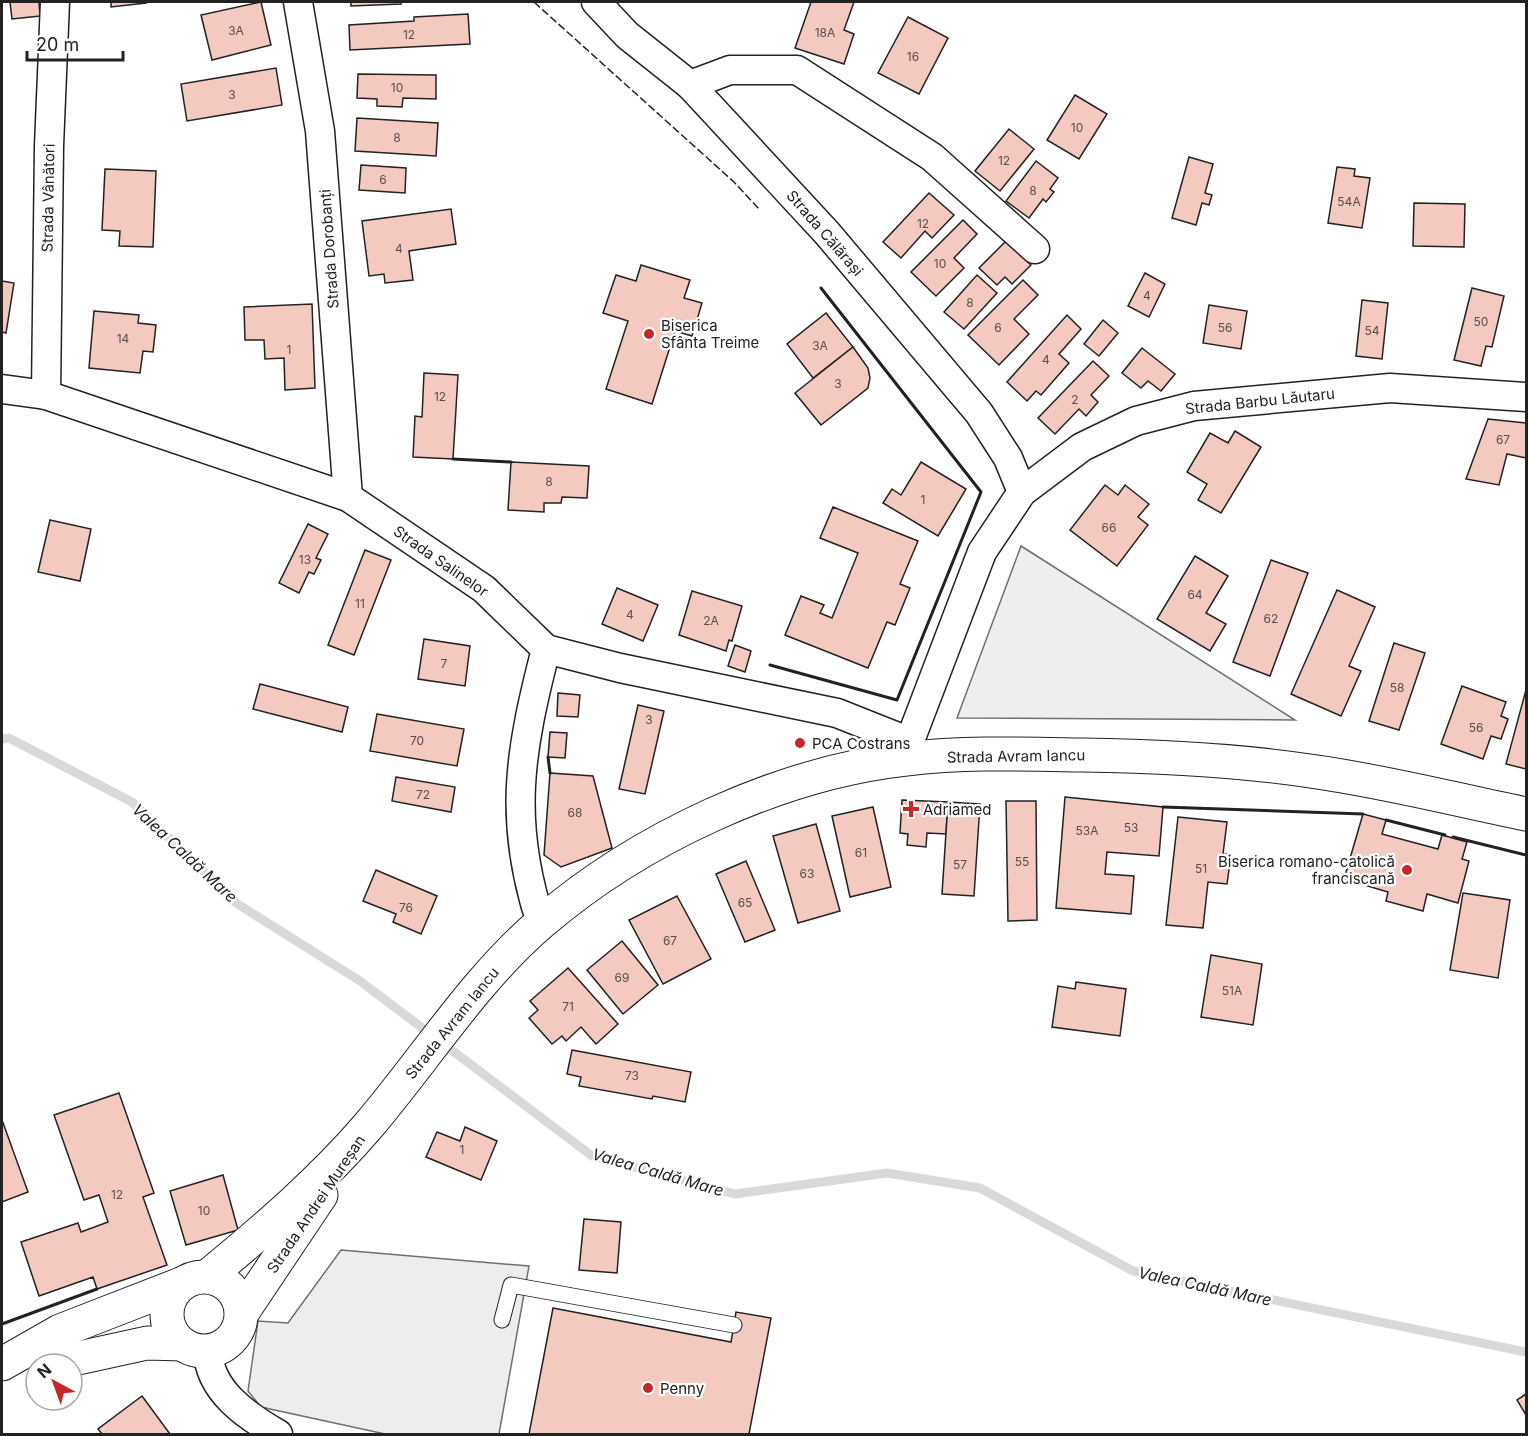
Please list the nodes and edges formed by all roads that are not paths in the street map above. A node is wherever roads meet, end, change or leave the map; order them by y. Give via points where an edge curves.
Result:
1 (55, 2) edge
2 (298, 2) edge
3 (596, 2) edge
4 (690, 85) junction
5 (1035, 249) dead end
6 (2, 389) edge
7 (46, 395) junction
8 (1527, 397) edge
9 (1022, 492) junction
10 (348, 497) junction
11 (546, 649) junction
12 (907, 751) junction
13 (1527, 814) edge
14 (541, 922) junction
15 (368, 1126) junction
16 (195, 1280) junction
17 (242, 1314) junction
18 (502, 1320) dead end
19 (734, 1325) dead end
20 (195, 1347) junction
21 (84, 1357) edge
22 (2, 1364) edge
23 (24, 1366) edge
24 (278, 1434) edge

1 - 7 street, Strada Vânători
2 - 10 street, Strada Dorobanți via 320,131
3 - 4 street, Strada Călărași via 627,35
4 - 5 street via 730,70 797,70 932,158
4 - 9 street, Strada Călărași via 827,233 978,413 1008,458
6 - 7 street, Strada Salinelor
7 - 10 street, Strada Salinelor
8 - 9 street, Strada Barbu Lăutaru via 1390,388 1194,406 1136,421 1082,447
9 - 12 street, Strada Barbu Lăutaru via 982,552
10 - 11 street, Strada Salinelor via 484,589
11 - 12 street, Strada Salinelor via 837,713
11 - 14 street via 520,767 520,826 527,881
12 - 13 main road, Strada Avram Iancu via 1148,756 1244,763 1321,772
12 - 14 main road, Strada Avram Iancu via 814,777 688,827 622,864
14 - 15 main road, Strada Avram Iancu via 478,989
15 - 16 main road, Strada Andrei Mureșan via 296,1203
15 - 17 main road, Strada Andrei Mureșan
16 - 17 main road via 222,1280 240,1300
16 - 20 main road, Strada Andrei Mureșan via 172,1294 167,1307 173,1334
16 - 22 main road, Strada Andrei Mureșan via 60,1331
17 - 20 main road, Strada Andrei Mureșan via 232,1339 221,1347
18 - 19 lane via 511,1285
20 - 21 main road via 147,1343
20 - 24 street via 237,1407
22 - 23 main road, Strada Andrei Mureșan

